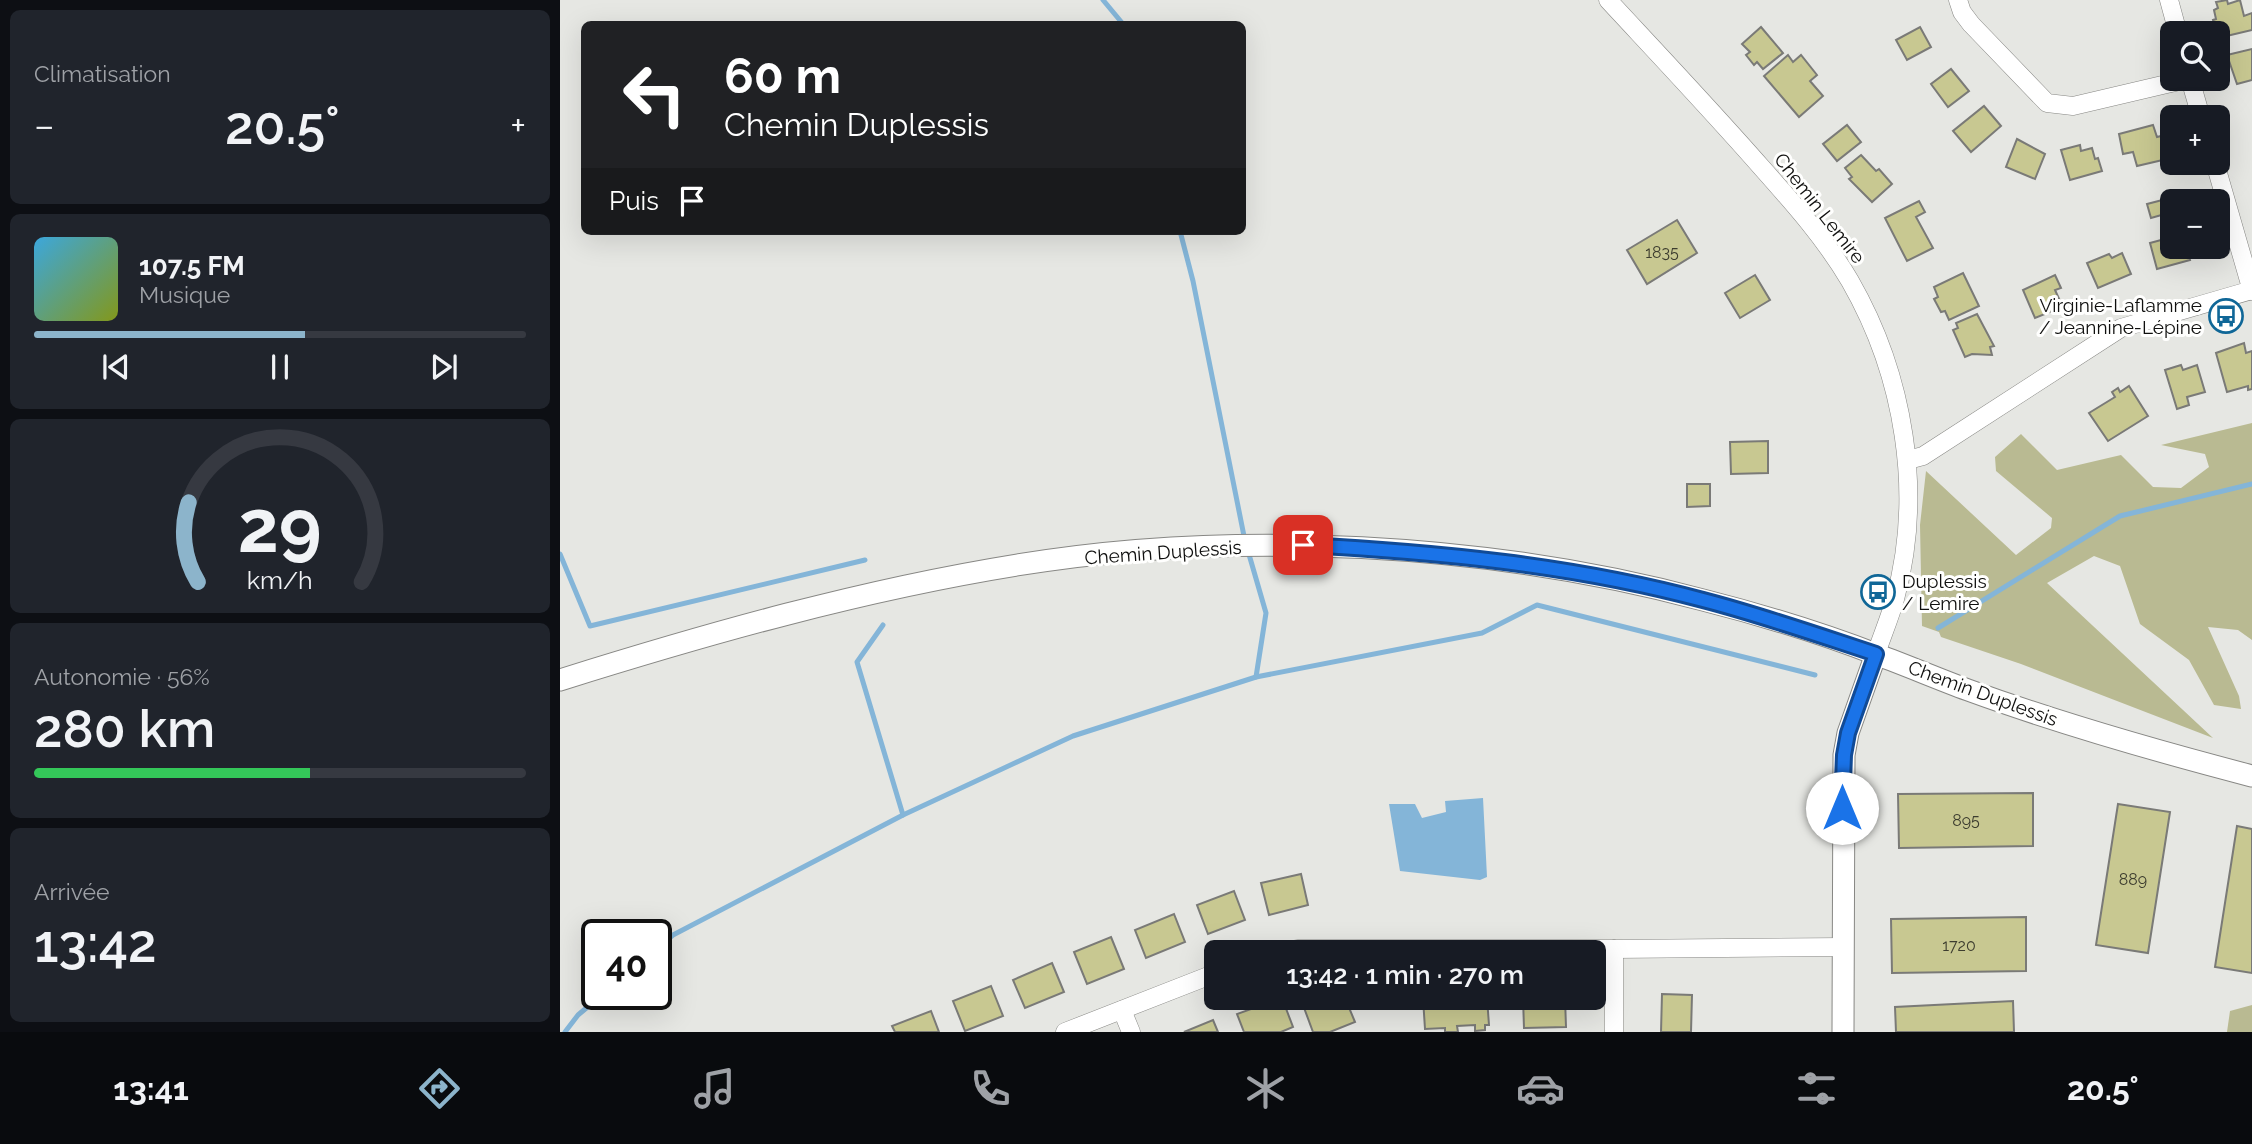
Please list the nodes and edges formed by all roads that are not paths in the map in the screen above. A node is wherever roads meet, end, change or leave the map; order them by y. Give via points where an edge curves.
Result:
1 (1608, 0) edge
2 (1958, 0) edge
3 (2169, 0) edge
4 (2175, 21) edge
5 (2160, 86) edge
6 (2218, 175) edge
7 (2252, 290) edge
8 (1908, 460) junction
9 (1876, 654) junction
10 (560, 680) edge
11 (2252, 776) edge
12 (1844, 947) junction
13 (1606, 949) edge
14 (1614, 949) junction
15 (1204, 978) edge
16 (1122, 1010) junction
17 (1065, 1032) edge
18 (1131, 1032) edge
19 (1615, 1032) edge
20 (1843, 1032) edge

1 - 8 street, Chemin Lemire via 1801,212 1833,254 1851,282 1884,358
2 - 5 street via 1971,24 2047,103 2073,106
3 - 4 street
6 - 7 street
7 - 8 street via 2121,328 1923,456
8 - 9 street, Chemin Lemire via 1903,554 1895,599
9 - 10 street, Chemin Duplessis via 1701,599 1578,573 1420,553 1246,546 1096,555 950,577 781,615
9 - 11 street, Chemin Duplessis via 2063,722
9 - 12 street via 1844,755
12 - 14 street
12 - 20 street
13 - 14 street
14 - 19 street
15 - 16 street
16 - 17 street
16 - 18 street

